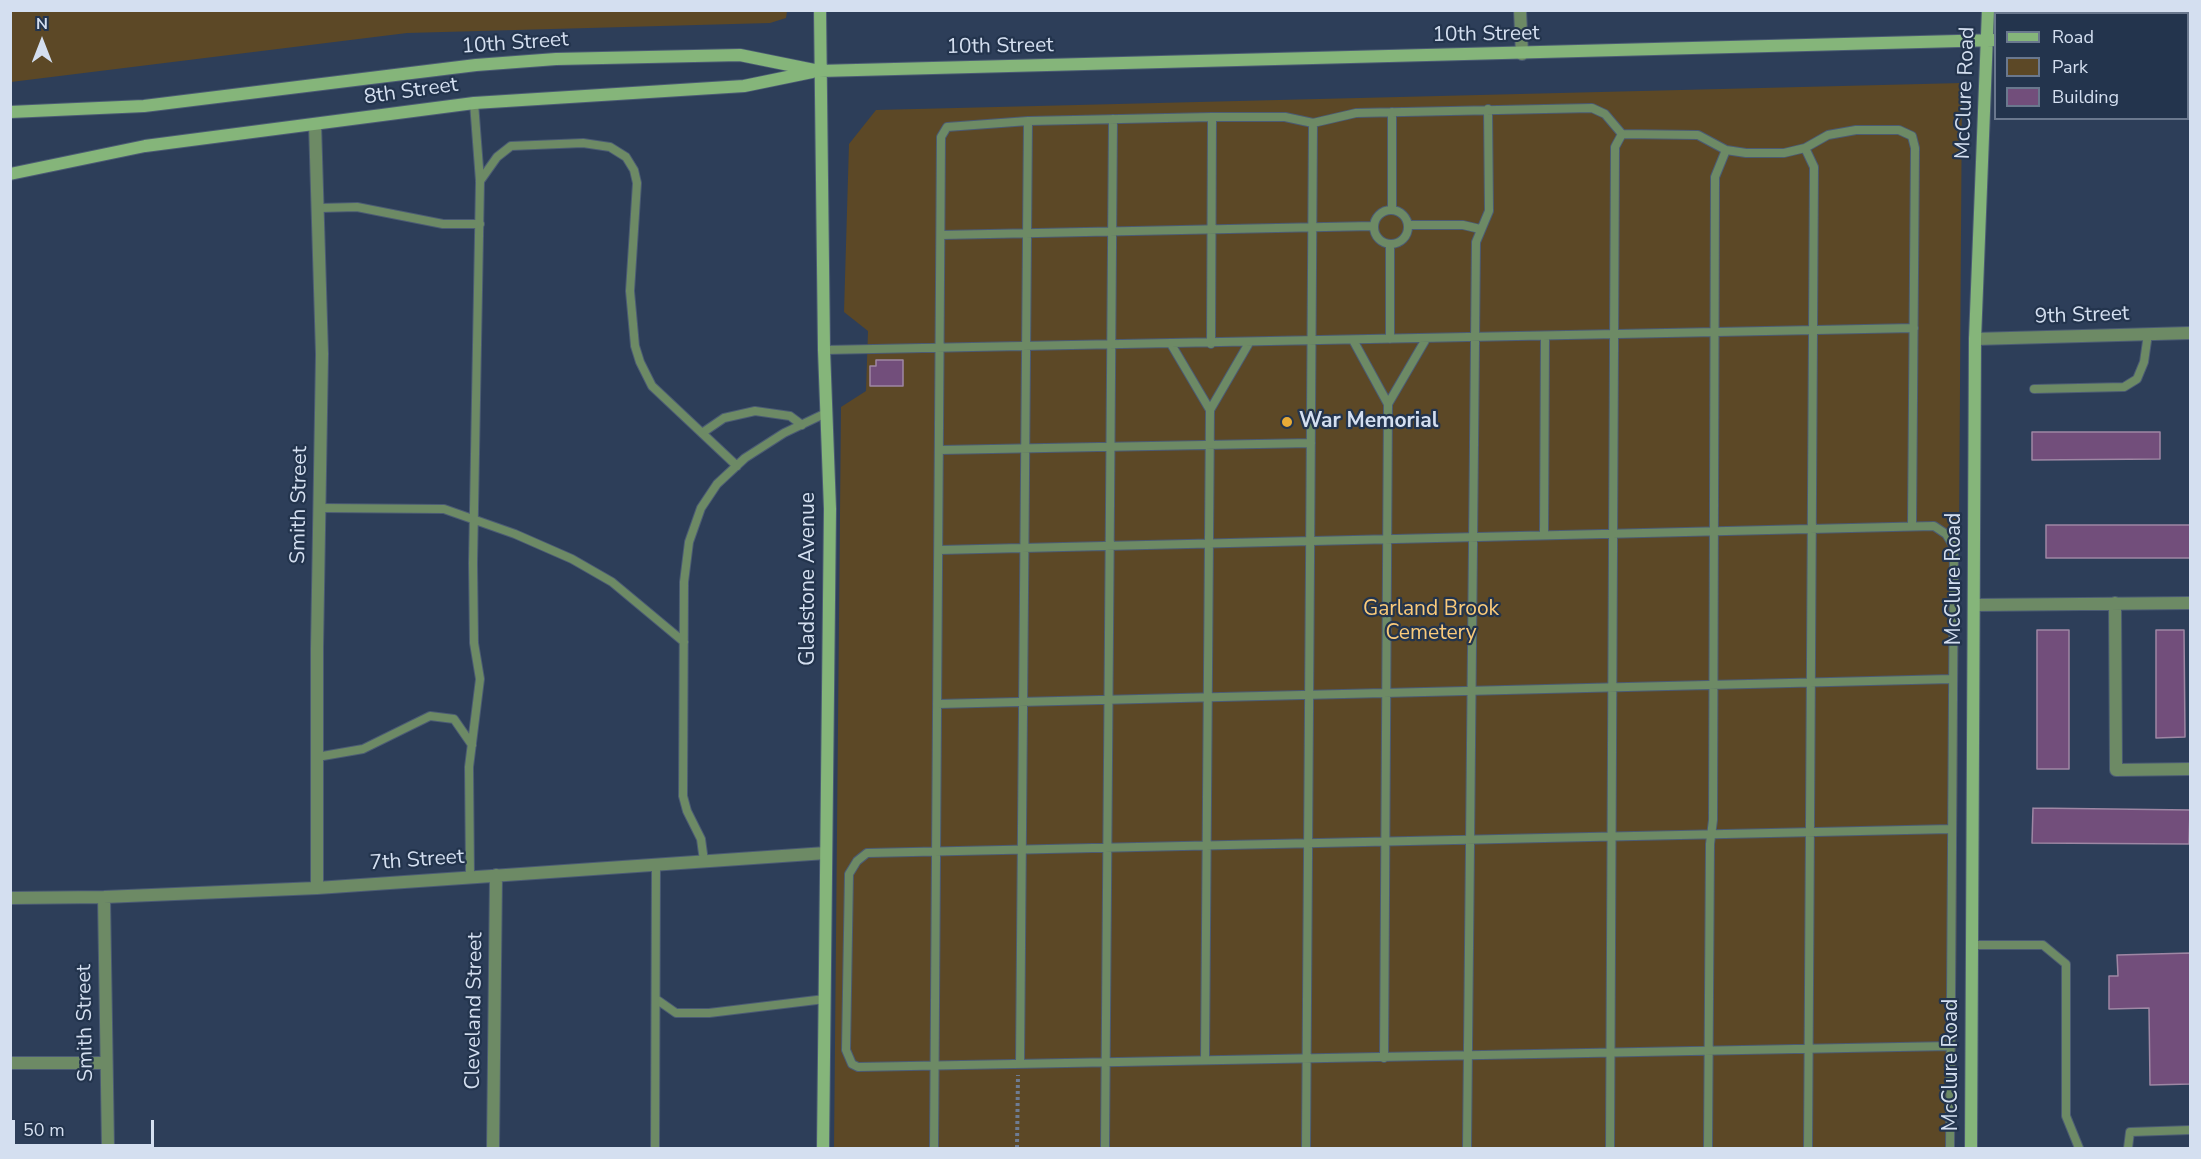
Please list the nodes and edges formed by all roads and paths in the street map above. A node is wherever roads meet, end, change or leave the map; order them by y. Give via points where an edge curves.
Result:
1 (820, 10) edge
2 (1520, 10) edge
3 (1988, 10) edge
4 (1991, 40) edge
5 (1522, 54) junction
6 (819, 71) junction
7 (474, 103) junction
8 (1488, 109) junction
9 (10, 112) edge
10 (1392, 112) junction
11 (1212, 117) junction
12 (1113, 119) junction
13 (1028, 121) junction
14 (1313, 123) junction
15 (315, 124) junction
16 (1622, 134) junction
17 (1805, 148) junction
18 (1726, 150) junction
19 (10, 174) edge
20 (480, 181) junction
21 (319, 208) junction
22 (1392, 209) junction
23 (480, 224) junction
24 (1408, 225) junction
25 (1373, 226) junction
26 (1312, 228) junction
27 (1212, 229) junction
28 (1480, 229) junction
29 (1112, 231) junction
30 (1027, 233) junction
31 (941, 235) junction
32 (1390, 244) junction
33 (1914, 328) junction
34 (1814, 330) junction
35 (1713, 332) junction
36 (2190, 333) edge
37 (1613, 334) junction
38 (2148, 334) junction
39 (1545, 336) junction
40 (1475, 337) junction
41 (1390, 339) junction
42 (1426, 339) junction
43 (1975, 339) junction
44 (1353, 340) junction
45 (1312, 341) junction
46 (1249, 343) junction
47 (1172, 344) junction
48 (1211, 344) junction
49 (1111, 345) junction
50 (940, 346) junction
51 (1026, 346) junction
52 (824, 350) junction
53 (2034, 389) dead end
54 (1388, 404) junction
55 (1210, 410) junction
56 (826, 413) junction
57 (802, 425) junction
58 (702, 433) junction
59 (1311, 442) junction
60 (1210, 444) junction
61 (1110, 447) junction
62 (1025, 448) junction
63 (939, 450) junction
64 (737, 466) junction
65 (320, 508) junction
66 (474, 520) junction
67 (1912, 525) junction
68 (1813, 527) junction
69 (1713, 530) junction
70 (1613, 533) junction
71 (1544, 534) junction
72 (1473, 536) junction
73 (1387, 538) junction
74 (1310, 540) junction
75 (1209, 544) junction
76 (1109, 545) junction
77 (1024, 548) junction
78 (939, 550) junction
79 (2115, 603) junction
80 (2190, 603) edge
81 (1974, 605) junction
82 (684, 642) junction
83 (1952, 680) junction
84 (1811, 682) junction
85 (1713, 685) junction
86 (1612, 688) junction
87 (1472, 691) junction
88 (1386, 693) junction
89 (1309, 695) junction
90 (1208, 697) junction
91 (1108, 700) junction
92 (1023, 702) junction
93 (937, 704) junction
94 (472, 746) junction
95 (317, 758) junction
96 (2190, 769) edge
97 (1951, 829) junction
98 (1810, 832) junction
99 (1712, 834) junction
100 (1611, 837) junction
101 (1470, 840) junction
102 (1385, 842) junction
103 (1308, 844) junction
104 (1206, 846) junction
105 (1107, 849) junction
106 (1022, 851) junction
107 (936, 852) junction
108 (826, 853) junction
109 (704, 861) junction
110 (656, 864) junction
111 (496, 875) junction
112 (470, 877) junction
113 (317, 888) junction
114 (104, 897) junction
115 (10, 898) edge
116 (1972, 945) junction
117 (656, 999) junction
118 (825, 999) junction
119 (1951, 1046) junction
120 (1809, 1049) junction
121 (1709, 1050) junction
122 (1610, 1053) junction
123 (1468, 1057) junction
124 (1384, 1058) junction
125 (1306, 1059) junction
126 (1205, 1060) junction
127 (1105, 1062) junction
128 (10, 1063) edge
129 (106, 1063) junction
130 (1020, 1063) junction
131 (934, 1064) junction
132 (2190, 1130) edge
133 (108, 1149) edge
134 (493, 1149) edge
135 (655, 1149) edge
136 (823, 1149) edge
137 (934, 1149) edge
138 (1017, 1149) edge
139 (1105, 1149) edge
140 (1306, 1149) edge
141 (1467, 1149) edge
142 (1610, 1149) edge
143 (1708, 1149) edge
144 (1808, 1149) edge
145 (1950, 1149) edge
146 (1971, 1149) edge
147 (2079, 1149) edge
148 (2128, 1149) edge

1 - 6 main road, Gladstone Avenue
2 - 5 street
3 - 4 main road, McClure Road
4 - 5 main road, 10th Street
4 - 43 main road, McClure Road
5 - 6 main road, 10th Street
6 - 7 main road, 8th Street via 744,86
6 - 9 main road, 10th Street via 740,56 556,59 476,65 144,106
6 - 52 main road, Gladstone Avenue
7 - 15 main road, 8th Street
7 - 20 lane
8 - 10 lane
8 - 16 lane via 1592,108 1605,114
8 - 28 lane via 1489,211
10 - 14 lane via 1356,113
10 - 22 lane
11 - 12 lane
11 - 14 lane via 1285,117
11 - 27 lane
12 - 13 lane
12 - 29 lane
13 - 30 lane
13 - 31 lane via 947,127 941,136
14 - 26 lane
15 - 19 main road, 8th Street via 145,146
15 - 21 street, Smith Street
16 - 18 lane via 1698,135
16 - 37 lane via 1615,147
17 - 18 lane via 1784,153
17 - 33 lane via 1828,135 1856,130 1899,130 1912,136
17 - 34 lane via 1814,167
18 - 35 lane via 1715,177
20 - 23 lane
20 - 58 lane via 497,157 511,146 582,143 610,147 626,157 638,183 630,291 635,346 652,386
21 - 23 lane via 357,207 443,224
21 - 65 street, Smith Street
22 - 24 lane via 1403,214
22 - 25 lane via 1379,214
23 - 66 lane
24 - 28 lane via 1463,225
24 - 32 lane via 1404,239
25 - 26 lane
25 - 32 lane via 1378,239
26 - 27 lane
26 - 45 lane
27 - 29 lane
27 - 48 lane
28 - 40 lane via 1476,243
29 - 30 lane
29 - 49 lane
30 - 31 lane
30 - 51 lane
31 - 50 lane
32 - 41 lane
33 - 34 lane
33 - 67 lane
34 - 35 lane
34 - 68 lane
35 - 37 lane
35 - 69 lane
36 - 38 street, 9th Street
37 - 39 lane
37 - 70 lane
38 - 43 street, 9th Street
38 - 53 lane via 2137,379 2124,387
39 - 40 lane
39 - 71 lane
40 - 42 lane
40 - 72 lane
41 - 42 lane
41 - 44 lane
42 - 54 lane
43 - 81 main road, McClure Road
44 - 45 lane
44 - 54 lane
45 - 46 lane
45 - 59 lane
46 - 48 lane
46 - 55 lane
47 - 48 lane
47 - 49 lane
47 - 55 lane
49 - 51 lane
49 - 61 lane
50 - 51 lane
50 - 52 lane
50 - 63 lane
51 - 62 lane
52 - 56 main road, Gladstone Avenue
54 - 73 lane
55 - 60 lane
56 - 57 lane
56 - 108 main road, Gladstone Avenue via 830,509
57 - 58 lane via 790,416 755,411 724,418
57 - 64 lane
58 - 64 lane
59 - 60 lane
59 - 74 lane
60 - 61 lane
60 - 75 lane
61 - 62 lane
61 - 76 lane
62 - 63 lane
62 - 77 lane
63 - 78 lane
64 - 82 lane via 707,495 695,523 686,559
65 - 66 lane via 444,509
65 - 95 street, Smith Street
66 - 82 lane via 572,559 612,582
66 - 94 lane via 474,643 480,679
67 - 68 lane
67 - 83 lane via 1934,526 1946,534 1954,547
68 - 69 lane
68 - 84 lane
69 - 70 lane
69 - 85 lane
70 - 71 lane
70 - 86 lane
71 - 72 lane
72 - 73 lane
72 - 87 lane
73 - 74 lane
73 - 88 lane
74 - 75 lane
74 - 89 lane
75 - 76 lane
75 - 90 lane
76 - 77 lane
76 - 91 lane
77 - 78 lane
77 - 92 lane
78 - 93 lane
79 - 80 street
79 - 81 street
79 - 96 street via 2116,770
81 - 116 main road, McClure Road
82 - 109 lane via 684,796 687,812 701,838
83 - 84 lane
83 - 97 lane
84 - 85 lane
84 - 98 lane
85 - 86 lane
85 - 99 lane
86 - 87 lane
86 - 100 lane
87 - 88 lane
87 - 101 lane
88 - 89 lane
88 - 102 lane
89 - 90 lane
89 - 103 lane
90 - 91 lane
90 - 104 lane
91 - 92 lane
91 - 105 lane
92 - 93 lane
92 - 106 lane
93 - 107 lane
94 - 95 lane via 454,719 430,716 363,749
94 - 112 lane
95 - 113 street, Smith Street
97 - 98 lane
97 - 119 lane
98 - 99 lane
98 - 120 lane
99 - 100 lane
99 - 121 lane
100 - 101 lane
100 - 122 lane
101 - 102 lane
101 - 123 lane
102 - 103 lane
102 - 124 lane
103 - 104 lane
103 - 125 lane
104 - 105 lane
104 - 126 lane
105 - 106 lane
105 - 127 lane
106 - 107 lane
106 - 130 lane
107 - 131 lane
107 - 131 lane via 867,854 849,874 846,1050 852,1064 858,1067
108 - 109 street, 7th Street
108 - 118 main road, Gladstone Avenue
109 - 110 street, 7th Street
110 - 111 street, 7th Street
110 - 117 lane
111 - 112 street, 7th Street
111 - 134 street, Cleveland Street
112 - 113 street, 7th Street
113 - 114 street, 7th Street
114 - 115 street, 7th Street
114 - 129 street, Smith Street
116 - 146 main road, McClure Road
116 - 147 lane via 2043,945 2066,964 2066,1116
117 - 118 lane via 676,1013 709,1013
117 - 135 lane
118 - 136 main road, Gladstone Avenue
119 - 120 lane
119 - 145 lane
120 - 121 lane
120 - 144 lane
121 - 122 lane
121 - 143 lane
122 - 123 lane
122 - 142 lane
123 - 124 lane
123 - 141 lane
124 - 125 lane
125 - 126 lane
125 - 140 lane
126 - 127 lane
127 - 130 lane
127 - 139 lane
128 - 129 street
129 - 133 street, Smith Street
130 - 131 lane
130 - 138 path
131 - 137 lane
132 - 148 lane via 2130,1132

